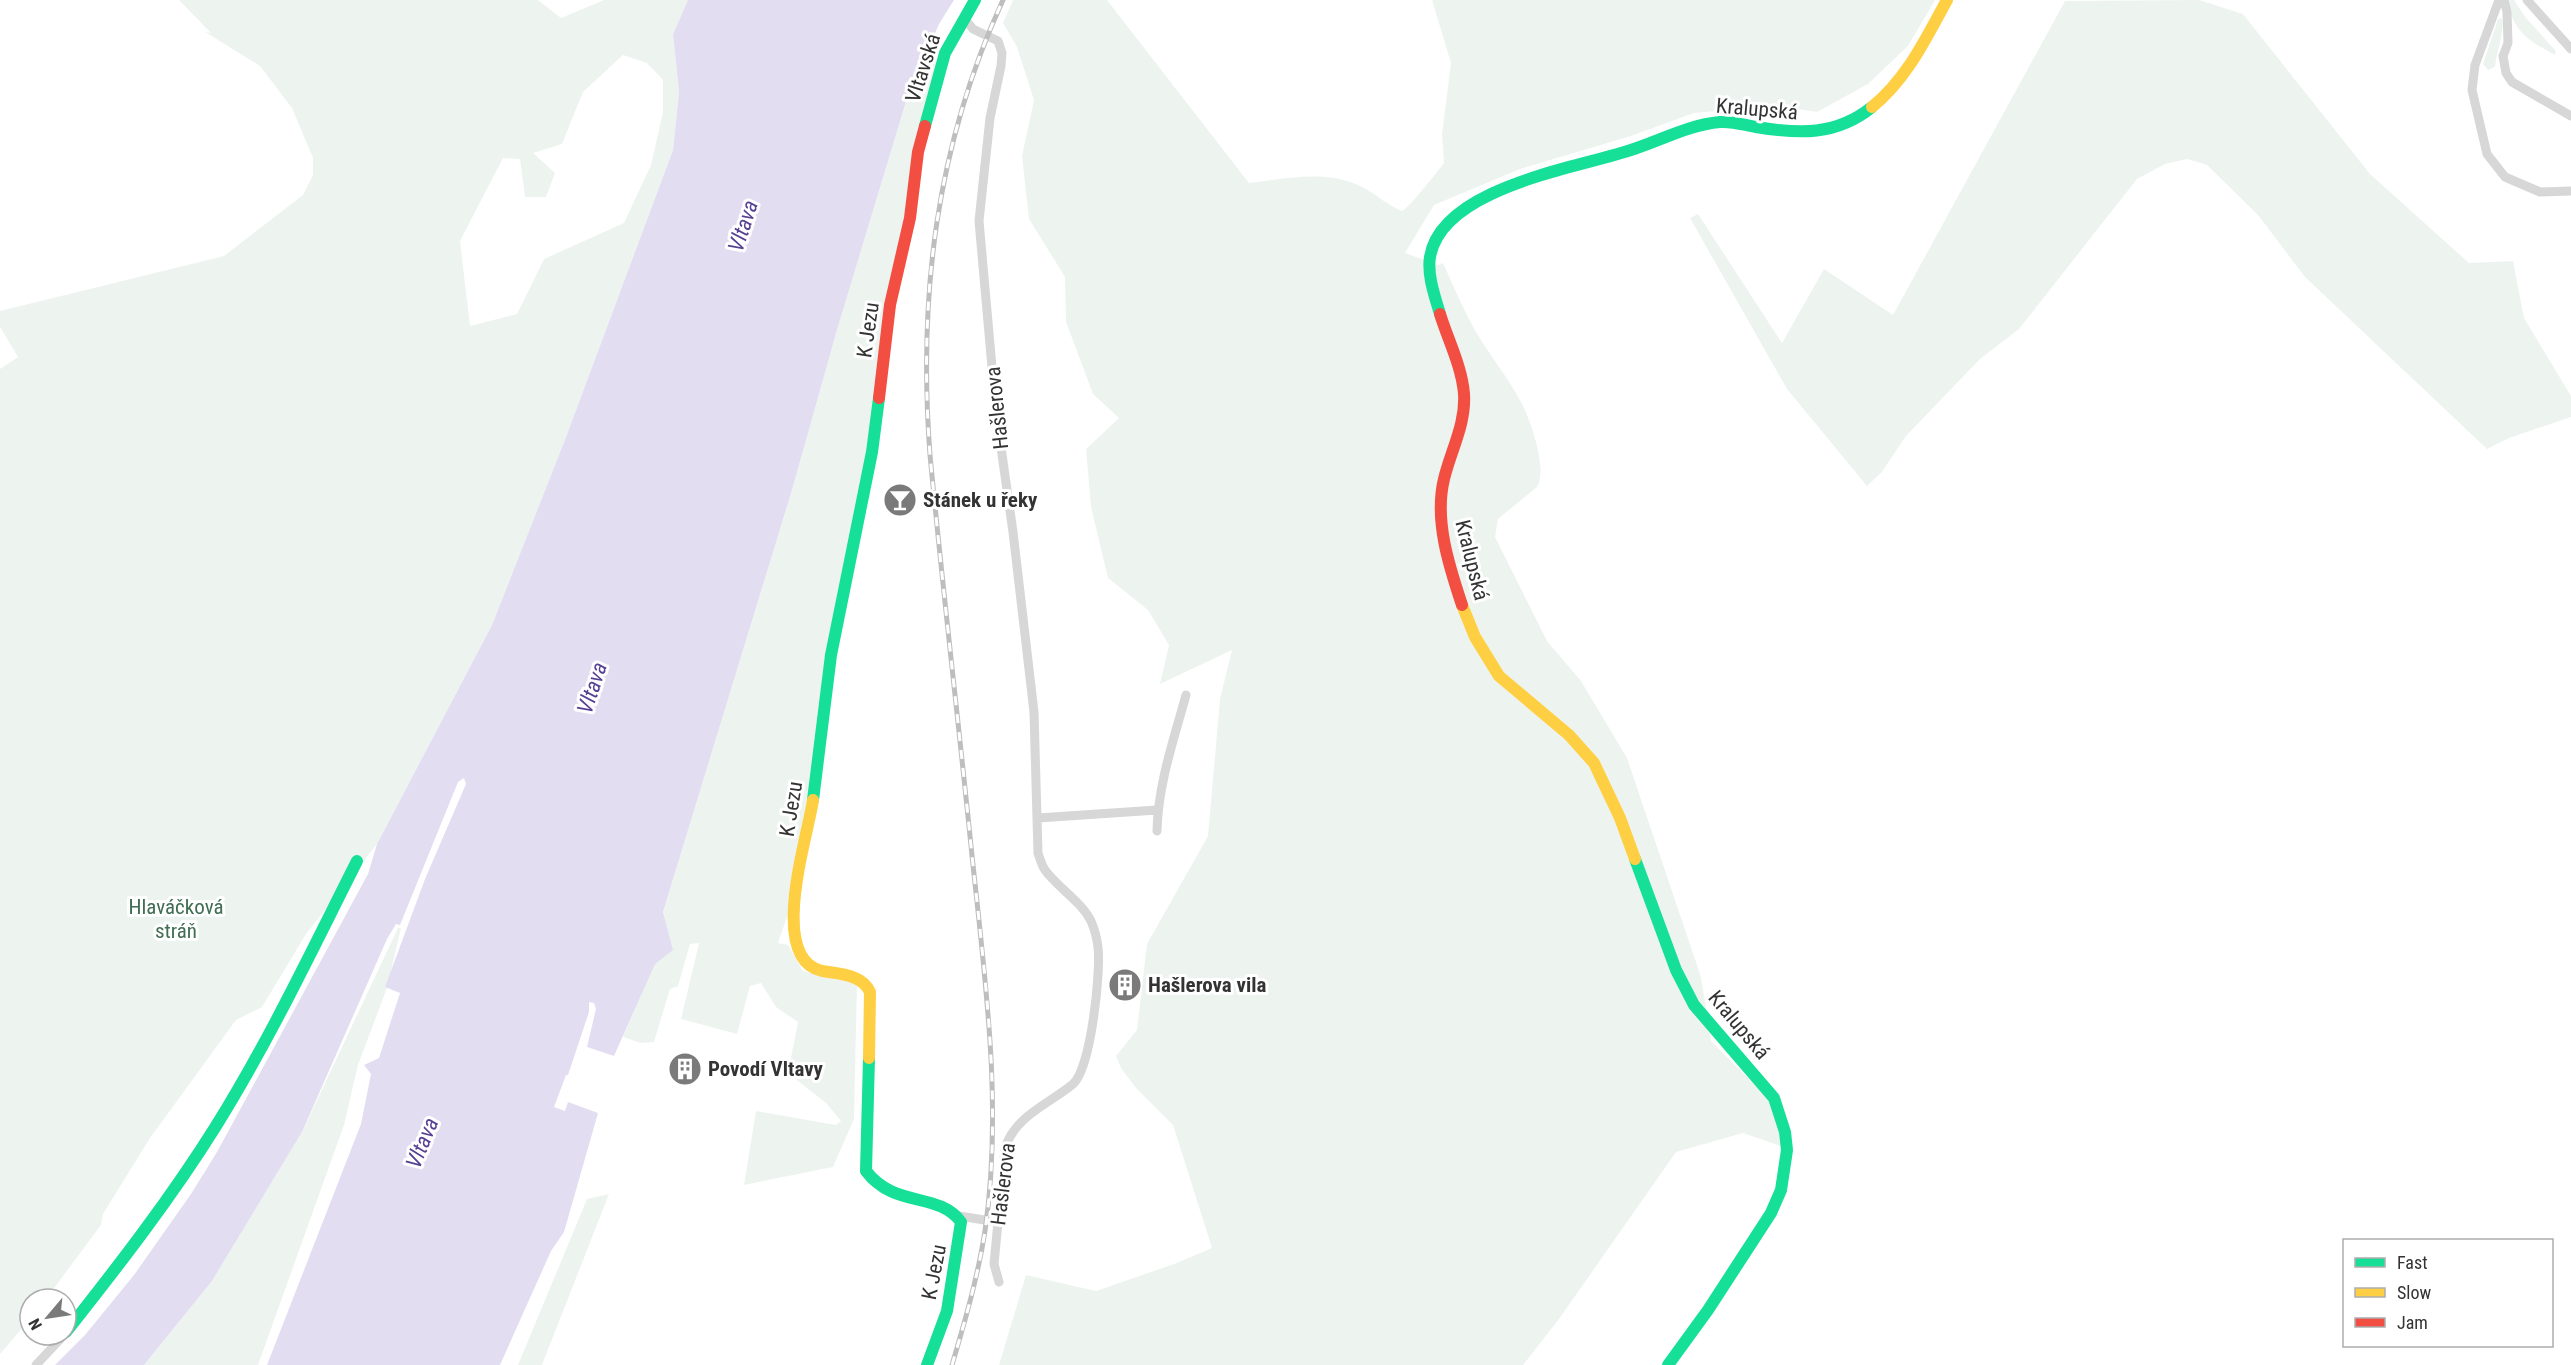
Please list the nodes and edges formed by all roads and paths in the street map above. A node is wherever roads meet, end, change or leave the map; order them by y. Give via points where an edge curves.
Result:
1 (975, 0) edge
2 (1947, 0) edge
3 (2499, 0) edge
4 (2504, 0) edge
5 (2527, 0) edge
6 (964, 18) junction
7 (2571, 49) edge
8 (2571, 116) edge
9 (918, 152) joint
10 (2571, 191) edge
11 (1186, 695) dead end
12 (1157, 810) junction
13 (1038, 818) junction
14 (1157, 831) dead end
15 (357, 861) dead end
16 (959, 1216) junction
17 (998, 1222) junction
18 (999, 1282) dead end
19 (78, 1317) edge
20 (53, 1347) edge
21 (36, 1365) edge
22 (927, 1365) edge
23 (1668, 1365) edge

1 - 6 street, Vltavská
2 - 23 street, Kralupská via 1905,75 1878,103 1847,124 1821,131 1791,132 1719,122 1694,126 1633,150 1542,173 1464,211 1449,223 1430,257 1431,283 1464,392 1460,433 1442,482 1440,516 1468,624 1489,665 1569,735 1594,763 1620,818 1676,970 1706,1021 1774,1098 1785,1132 1787,1150 1781,1190 1771,1213
3 - 10 street via 2475,65 2472,90 2487,153 2505,177 2540,192
4 - 8 street via 2506,73 2512,82
5 - 7 street
6 - 9 street, Vltavská via 945,52
6 - 13 street, Hašlerova via 973,29 998,41 1002,53 990,118 979,221 996,412 1034,712
9 - 16 street, K Jezu via 910,218 890,305 872,452 831,655 813,803 792,926 797,944 814,969 859,979 870,992 866,1171 871,1181 884,1191 952,1210
11 - 12 street
12 - 13 street
12 - 14 street
13 - 17 street, Hašlerova via 1038,853 1045,870 1090,920 1098,946 1098,979 1088,1047 1075,1083 1010,1132
15 - 19 street via 235,1095 191,1166
16 - 17 street
16 - 22 street, K Jezu via 962,1230 947,1311
17 - 18 street, Hašlerova via 994,1264
20 - 21 street

